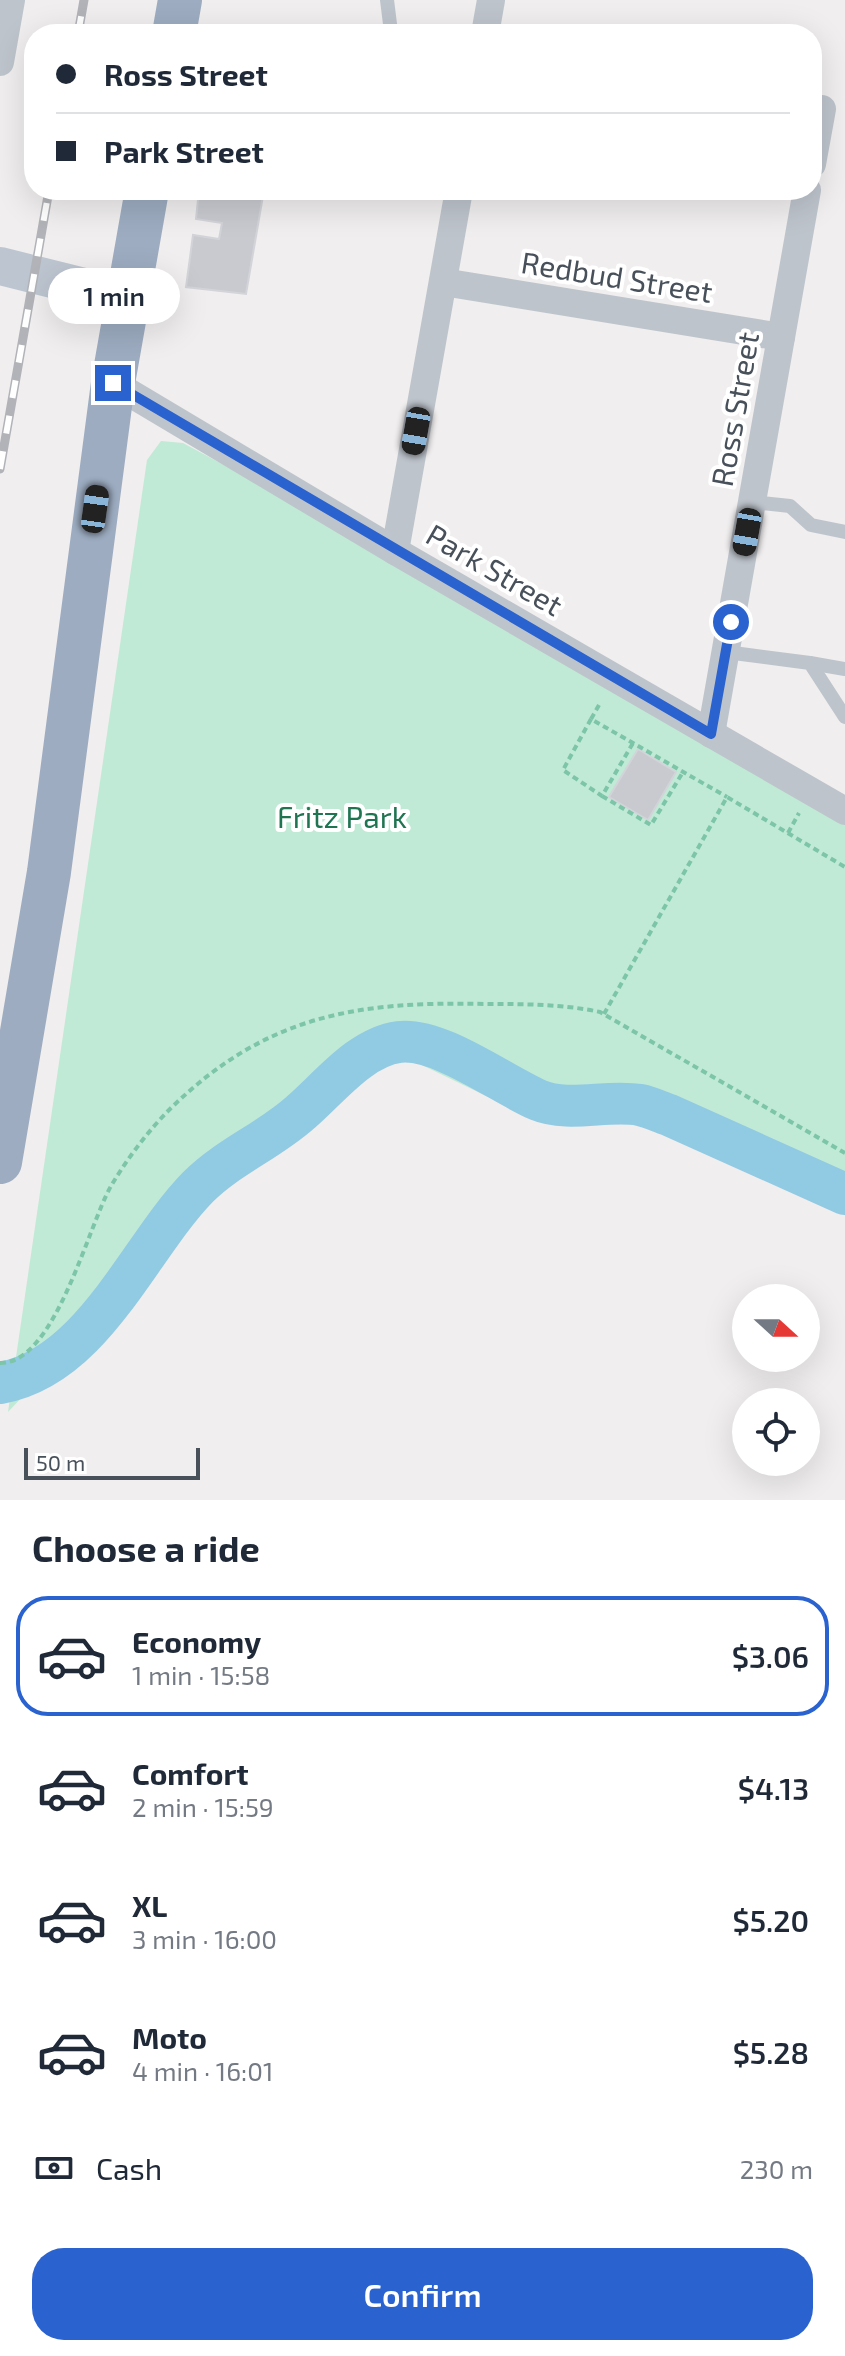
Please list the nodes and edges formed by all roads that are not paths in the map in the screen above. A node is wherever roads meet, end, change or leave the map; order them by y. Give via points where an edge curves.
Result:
1 (180, 0) edge
2 (387, 0) edge
3 (491, 0) edge
4 (6, 16) edge
5 (176, 24) edge
6 (390, 24) edge
7 (487, 24) edge
8 (0, 62) edge
9 (145, 200) edge
10 (457, 200) edge
11 (805, 200) edge
12 (0, 266) edge
13 (443, 282) junction
14 (128, 298) junction
15 (781, 337) junction
16 (113, 383) junction
17 (752, 502) junction
18 (845, 532) edge
19 (395, 551) junction
20 (726, 652) junction
21 (810, 663) junction
22 (845, 669) edge
23 (845, 717) edge
24 (711, 734) junction
25 (845, 811) edge
26 (0, 1162) edge

1 - 5 highway
2 - 6 lane
3 - 7 street
4 - 8 street
9 - 14 highway
10 - 13 street
11 - 15 street, Ross Street
12 - 14 main road
13 - 15 street, Redbud Street
13 - 19 street
14 - 16 highway
15 - 17 street, Ross Street
16 - 19 street, Park Street
16 - 26 highway via 49,872
17 - 18 lane via 790,506 811,525
17 - 20 street, Ross Street
19 - 24 street, Park Street
20 - 21 lane
20 - 24 street, Ross Street
21 - 22 lane
21 - 23 lane
24 - 25 street, Park Street

